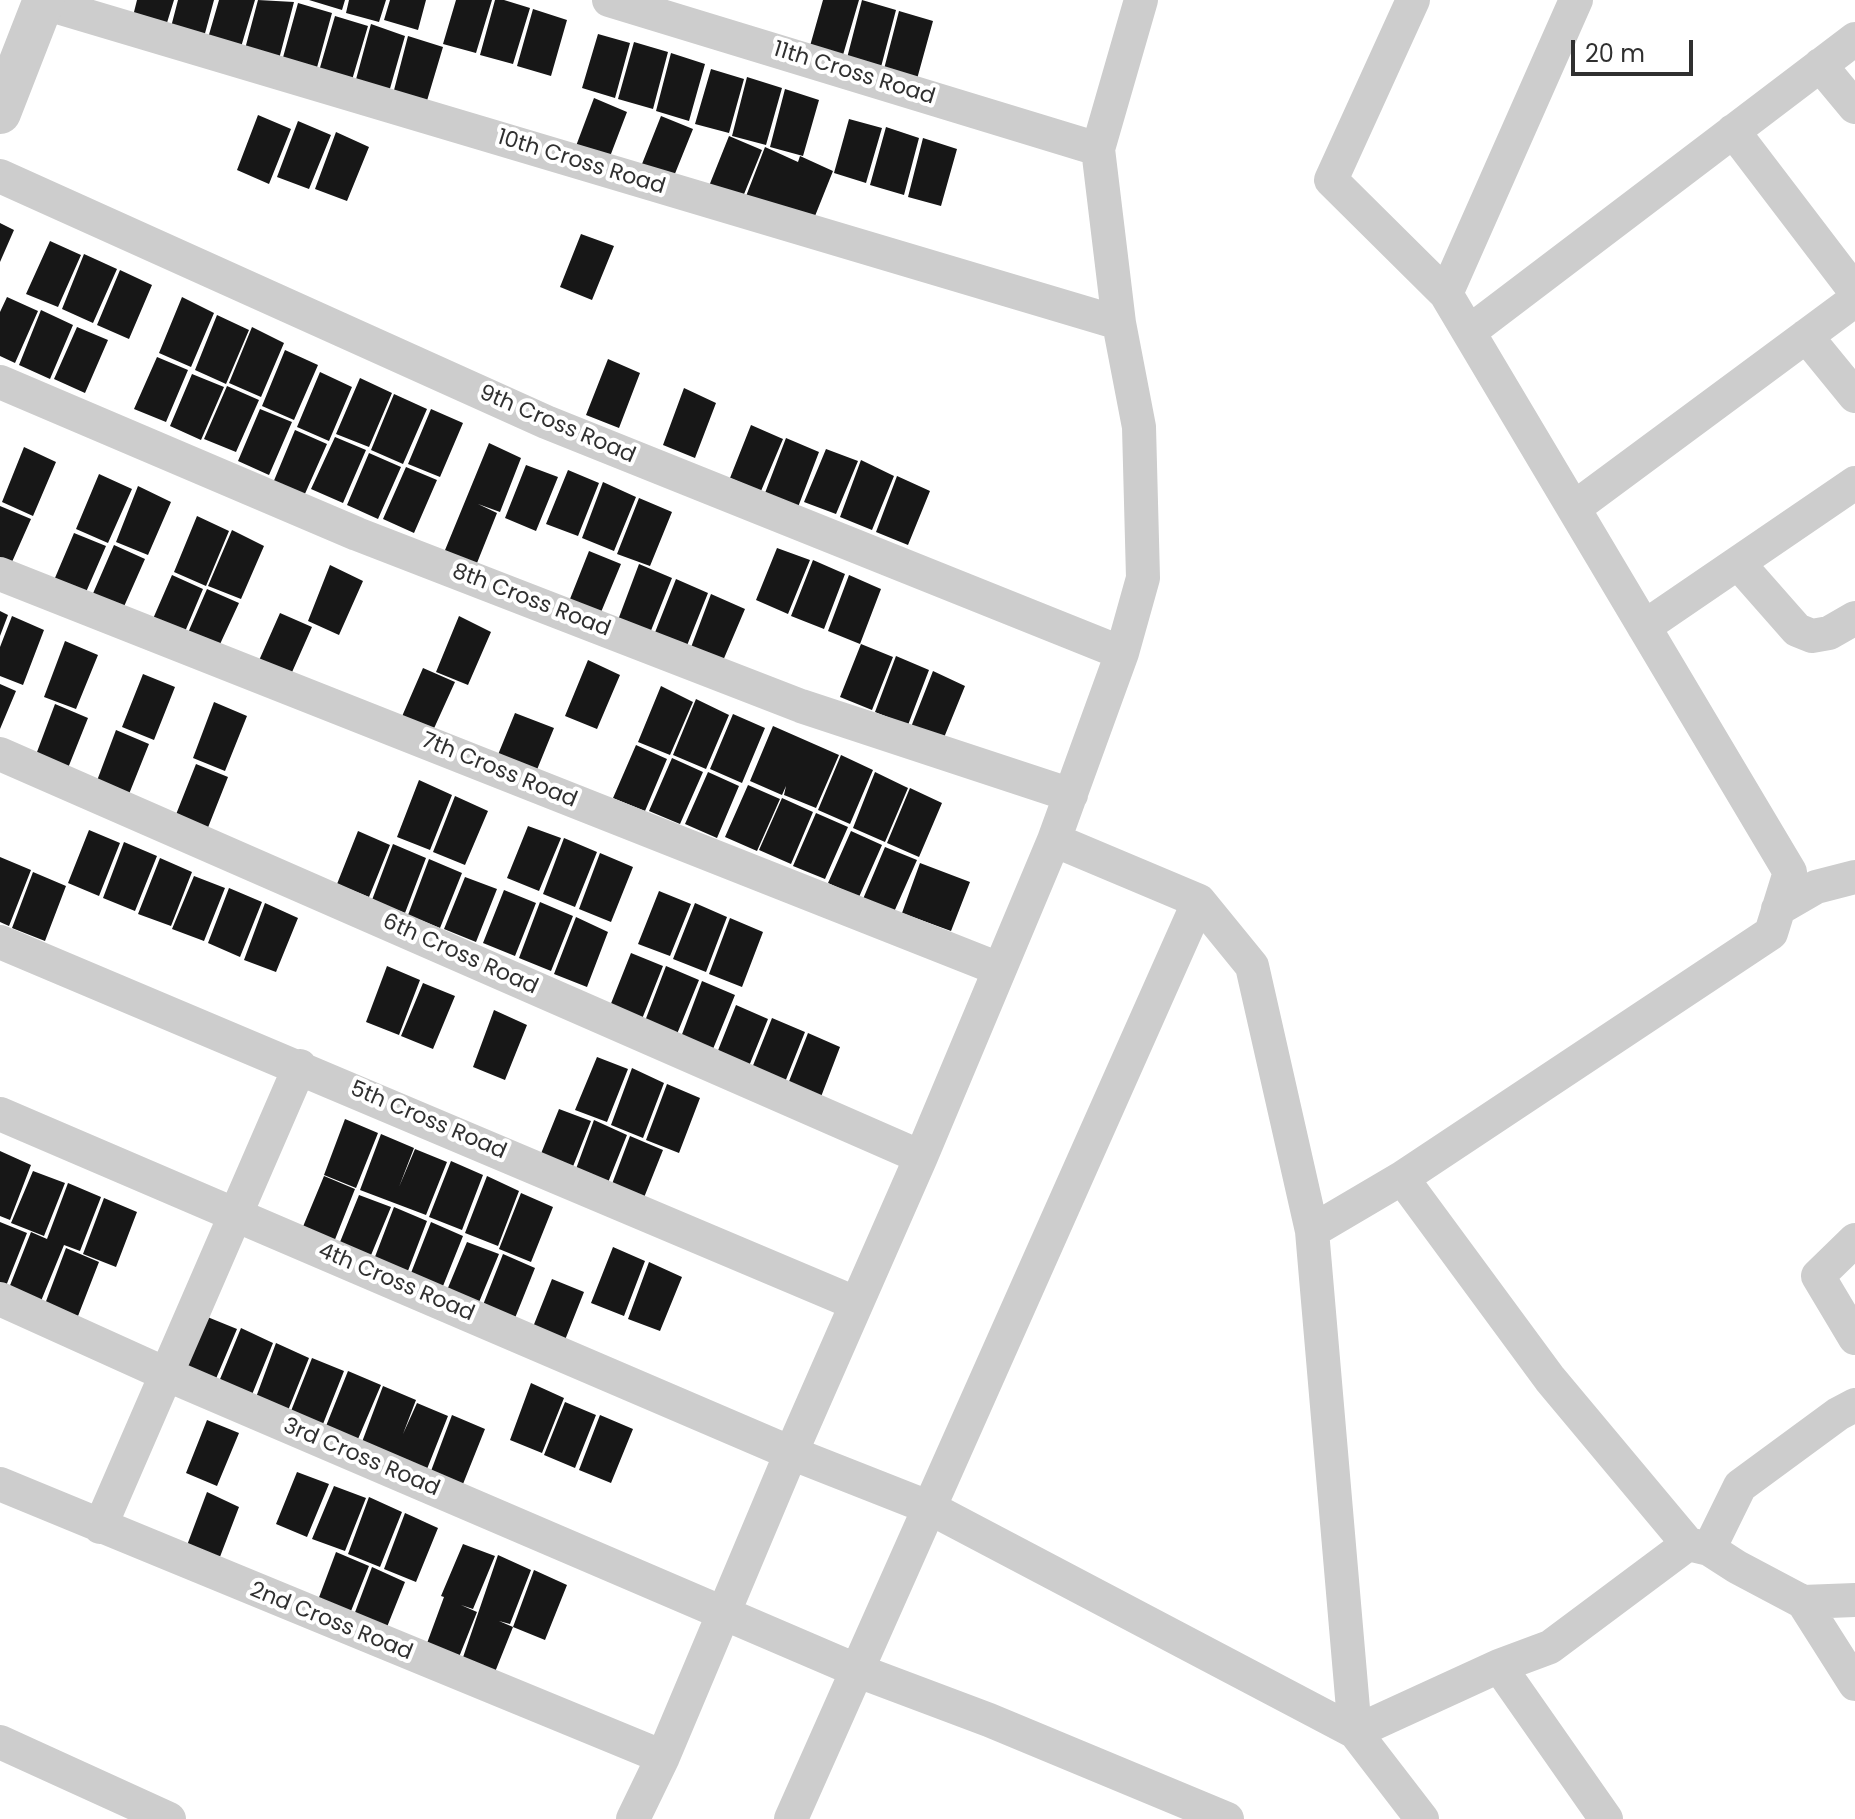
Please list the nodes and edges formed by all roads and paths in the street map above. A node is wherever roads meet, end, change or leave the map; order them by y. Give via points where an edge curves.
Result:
1 (609, 0) edge
2 (1141, 0) edge
3 (1413, 0) edge
4 (1576, 0) edge
5 (44, 1) edge
6 (1855, 39) edge
7 (12, 44) edge
8 (1820, 65) junction
9 (1855, 107) edge
10 (0, 113) edge
11 (1733, 131) junction
12 (1098, 149) junction
13 (0, 176) edge
14 (1855, 291) edge
15 (1446, 294) junction
16 (1855, 300) edge
17 (1119, 323) junction
18 (1469, 332) junction
19 (1806, 336) junction
20 (0, 382) edge
21 (1855, 396) edge
22 (1855, 483) edge
23 (1574, 508) junction
24 (1738, 563) junction
25 (0, 574) edge
26 (1855, 618) edge
27 (1644, 627) junction
28 (1122, 653) junction
29 (0, 754) edge
30 (1071, 795) junction
31 (1054, 840) junction
32 (1855, 877) edge
33 (1803, 880) junction
34 (1199, 901) junction
35 (0, 942) edge
36 (999, 969) junction
37 (300, 1066) junction
38 (0, 1114) edge
39 (921, 1157) junction
40 (1402, 1178) junction
41 (237, 1215) junction
42 (1312, 1231) junction
43 (1855, 1240) edge
44 (0, 1299) edge
45 (855, 1303) junction
46 (1855, 1338) edge
47 (168, 1375) junction
48 (1855, 1405) edge
49 (791, 1453) junction
50 (0, 1484) edge
51 (928, 1507) junction
52 (100, 1527) junction
53 (1698, 1546) junction
54 (1855, 1600) edge
55 (1803, 1602) junction
56 (723, 1613) junction
57 (1499, 1666) junction
58 (856, 1670) junction
59 (1855, 1684) edge
60 (1355, 1732) junction
61 (0, 1742) edge
62 (663, 1757) junction
63 (801, 1816) edge
64 (169, 1819) edge
65 (633, 1819) edge
66 (1227, 1819) edge
67 (1422, 1819) edge
68 (1606, 1819) edge

1 - 12 street, 11th Cross Road
2 - 12 street
3 - 15 street via 1331,180
4 - 15 street
5 - 7 street
5 - 17 street, 10th Cross Road
6 - 8 street
7 - 10 street
8 - 9 street
8 - 11 street
11 - 14 street
11 - 18 street
12 - 17 street
13 - 28 street, 9th Cross Road via 546,422
15 - 18 street
16 - 19 street
17 - 28 street via 1139,427 1143,578
18 - 23 street
19 - 21 street
19 - 23 street
20 - 30 street, 8th Cross Road via 357,534 801,706
22 - 24 street
23 - 27 street
24 - 26 street via 1797,630 1812,636 1829,633
24 - 27 street
25 - 36 street, 7th Cross Road
27 - 33 street
28 - 30 street
29 - 39 street, 6th Cross Road
30 - 31 street
31 - 34 street
31 - 36 street
32 - 33 street
33 - 40 street via 1778,909 1771,933
34 - 42 street via 1252,966
34 - 51 street
35 - 37 street, 5th Cross Road
36 - 39 street
37 - 41 street
37 - 45 street, 5th Cross Road
38 - 41 street, 4th Cross Road
39 - 45 street
40 - 42 street
40 - 53 street via 1550,1379
41 - 47 street
41 - 49 street, 4th Cross Road
42 - 60 street
43 - 46 street via 1818,1276
44 - 47 street, 3rd Cross Road
45 - 49 street
47 - 52 street
47 - 56 street, 3rd Cross Road
48 - 53 street via 1740,1486
49 - 51 street, 4th Cross Road
49 - 56 street
50 - 52 street, 2nd Cross Road
51 - 58 street
51 - 60 street, 4th Cross Road
52 - 62 street, 2nd Cross Road
53 - 55 street
53 - 57 street via 1550,1647
54 - 55 street
55 - 59 street
56 - 58 street, 3rd Cross Road
56 - 62 street
57 - 60 street
57 - 68 street
58 - 63 street
58 - 66 street, 3rd Cross Road
60 - 67 street
61 - 64 street
62 - 65 street

